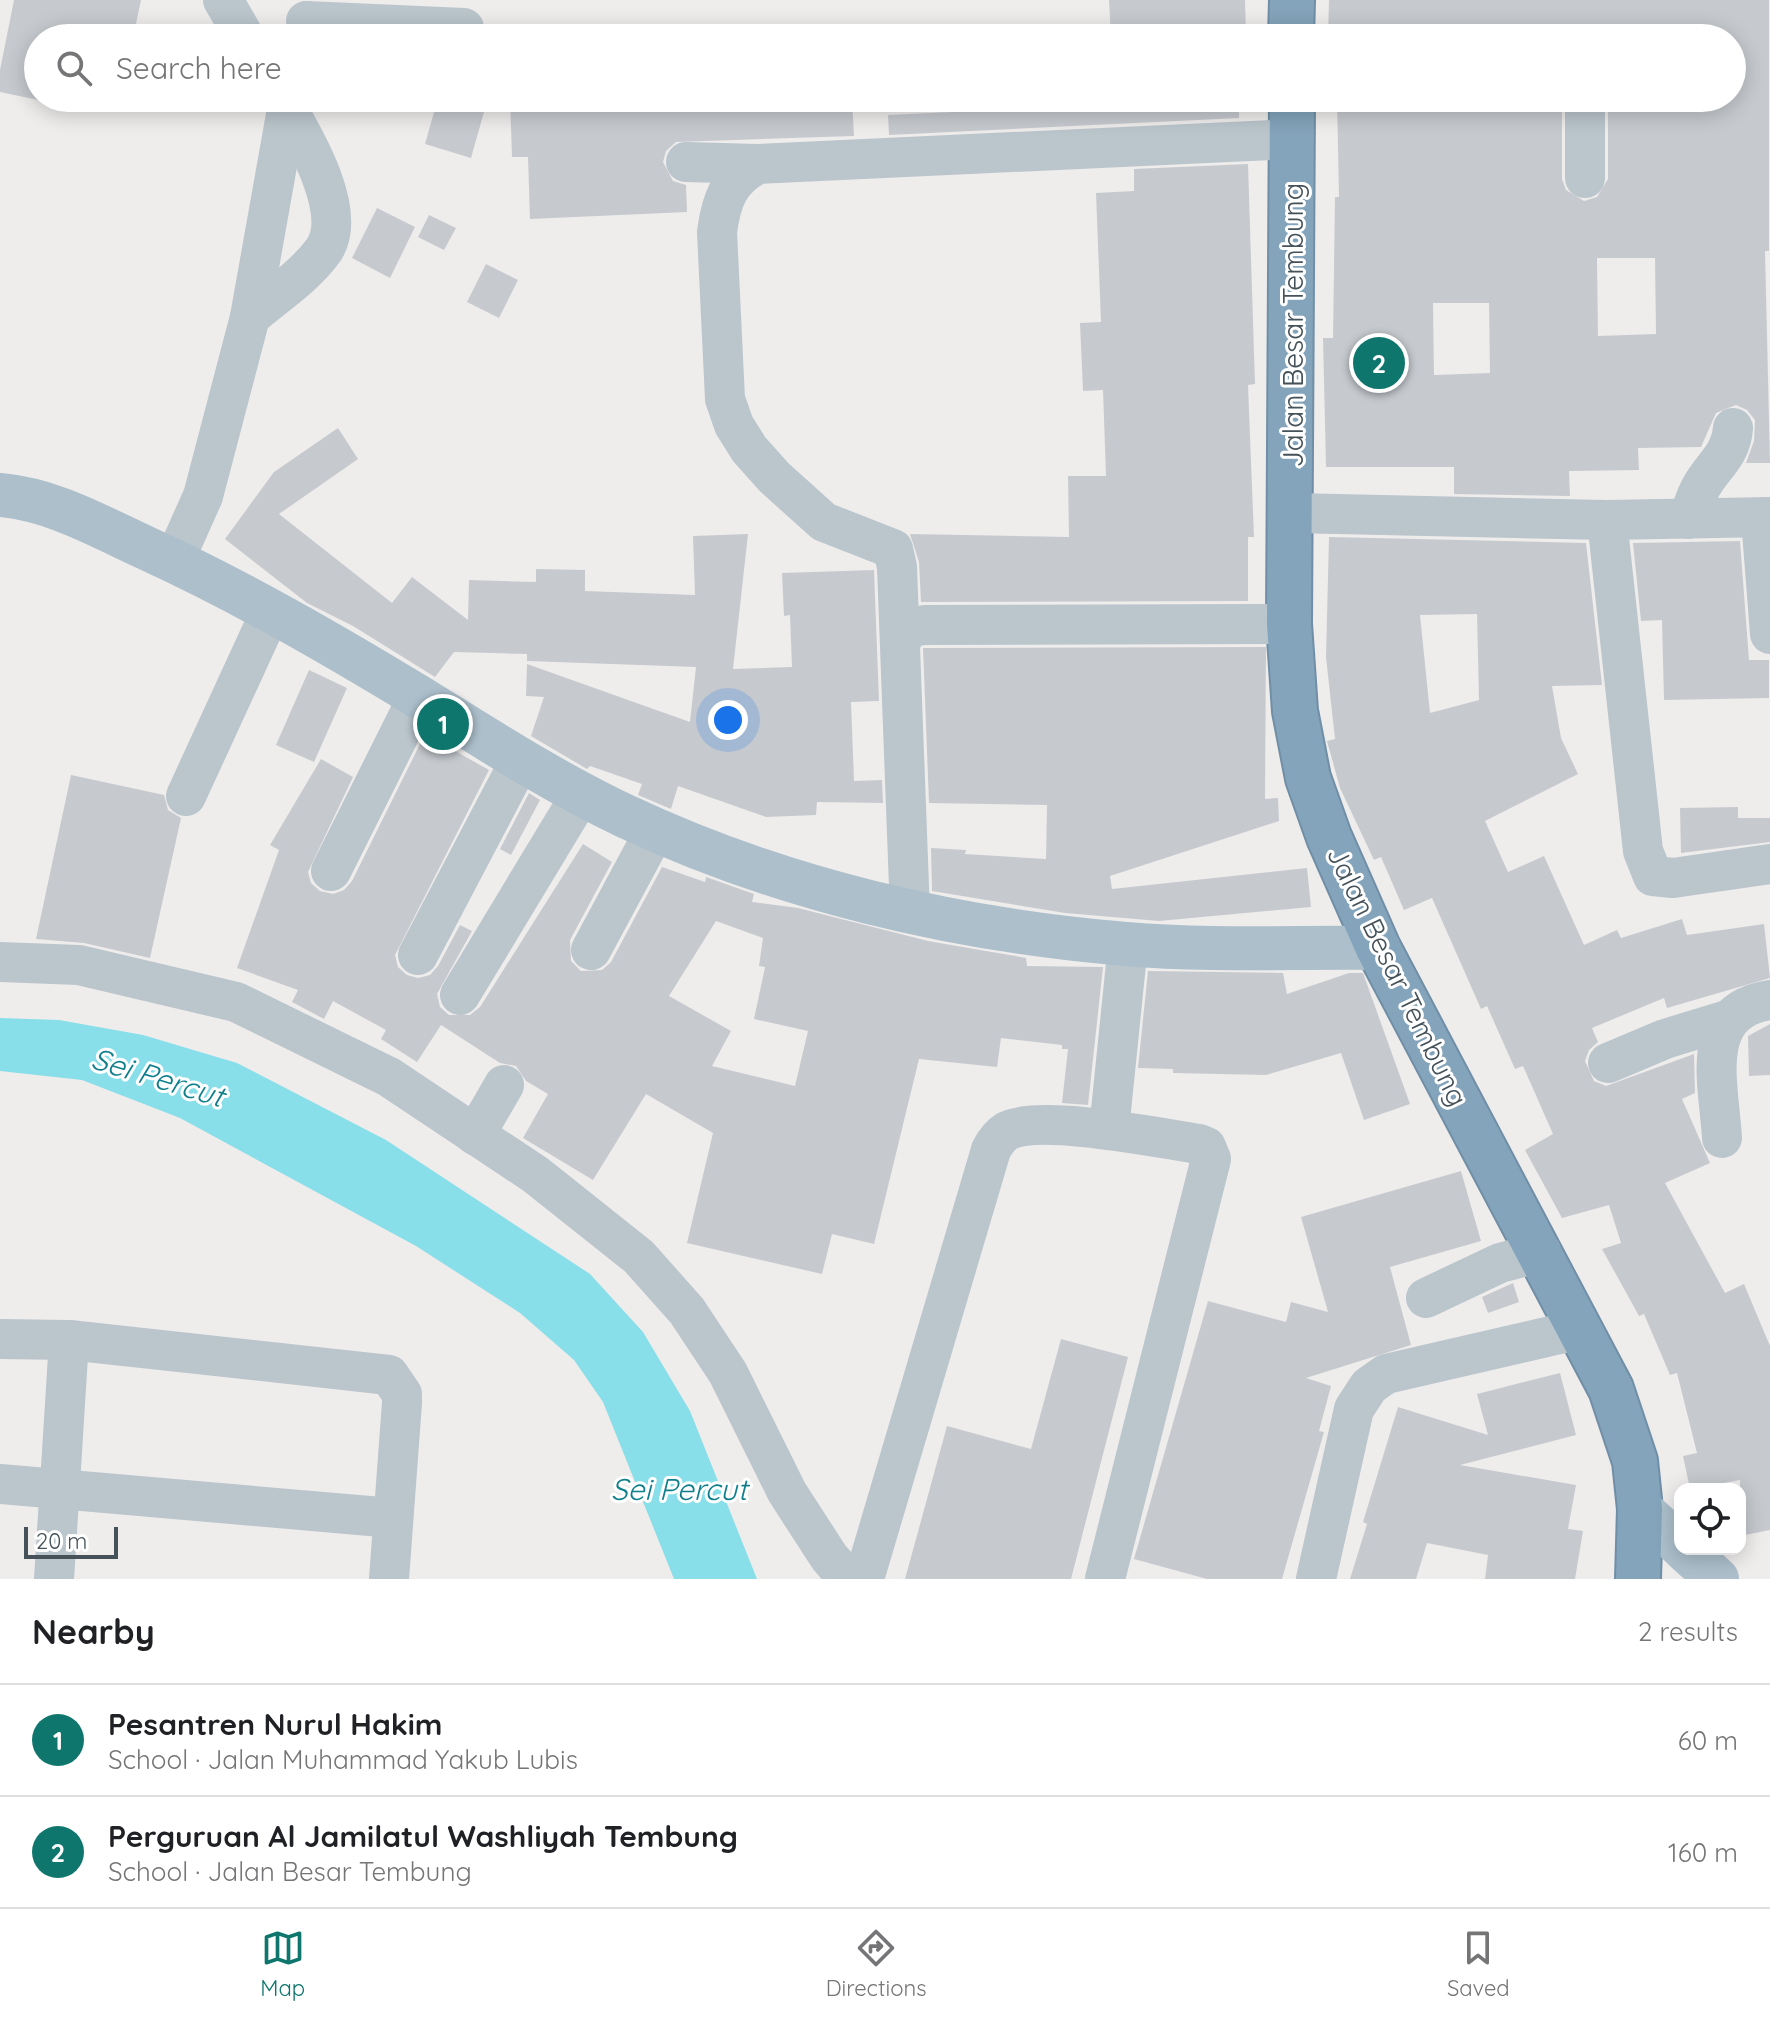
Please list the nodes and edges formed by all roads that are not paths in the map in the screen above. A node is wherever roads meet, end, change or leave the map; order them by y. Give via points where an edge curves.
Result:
1 (223, 0) edge
2 (1292, 0) edge
3 (306, 20) edge
4 (237, 24) edge
5 (385, 24) edge
6 (1291, 24) edge
7 (284, 112) edge
8 (291, 112) edge
9 (1585, 112) edge
10 (1292, 118) edge
11 (686, 162) dead end
12 (758, 164) junction
13 (1585, 178) dead end
14 (250, 317) junction
15 (1733, 428) dead end
16 (0, 495) edge
17 (1292, 513) junction
18 (1766, 517) edge
19 (1688, 519) junction
20 (1607, 520) junction
21 (174, 561) junction
22 (271, 611) junction
23 (1289, 624) junction
24 (1770, 634) edge
25 (900, 642) junction
26 (418, 697) junction
27 (520, 761) junction
28 (582, 793) junction
29 (186, 796) dead end
30 (656, 829) junction
31 (1770, 864) edge
32 (331, 871) dead end
33 (910, 913) junction
34 (1128, 944) junction
35 (1378, 948) junction
36 (591, 950) dead end
37 (418, 955) dead end
38 (0, 962) edge
39 (460, 995) dead end
40 (1770, 1000) edge
41 (1727, 1020) junction
42 (1608, 1063) dead end
43 (504, 1085) dead end
44 (1109, 1130) junction
45 (475, 1135) junction
46 (1722, 1138) dead end
47 (1541, 1252) junction
48 (1426, 1298) dead end
49 (1581, 1329) junction
50 (0, 1339) edge
51 (69, 1340) junction
52 (0, 1484) edge
53 (60, 1487) junction
54 (1640, 1509) junction
55 (393, 1518) junction
56 (1674, 1540) edge
57 (1691, 1555) edge
58 (54, 1579) edge
59 (389, 1579) edge
60 (848, 1579) edge
61 (864, 1579) edge
62 (1105, 1579) edge
63 (1316, 1579) edge
64 (1638, 1579) edge
65 (1717, 1579) edge

1 - 4 street
2 - 6 highway
3 - 5 street
7 - 14 street
8 - 14 street via 329,197 331,236 310,266
9 - 13 street
10 - 12 street
10 - 17 highway, Jalan Besar Tembung
11 - 12 street
12 - 25 street via 741,172 720,206 725,399 749,449 800,501 842,532 893,549
14 - 21 street via 203,496
15 - 19 street via 1725,458 1699,490
16 - 21 main road via 71,511
17 - 20 street
17 - 23 highway, Jalan Besar Tembung
18 - 19 street
18 - 24 street
19 - 20 street
20 - 31 street via 1648,867 1653,876 1673,878
21 - 22 main road
22 - 26 main road
22 - 29 street
23 - 25 street via 925,625 910,627
23 - 35 highway, Jalan Besar Tembung via 1295,711 1308,778
25 - 33 street
26 - 27 main road
26 - 32 street
27 - 28 main road
27 - 37 street
28 - 30 main road
28 - 39 street
30 - 33 main road via 716,855
30 - 36 street
33 - 34 main road
34 - 35 main road
34 - 44 street
35 - 47 highway, Jalan Besar Tembung
38 - 45 street via 79,965 236,1002 389,1077
40 - 41 street via 1740,1008
41 - 42 street
41 - 46 street via 1718,1044
43 - 45 street
44 - 61 street via 1027,1126 998,1137
44 - 62 street via 1199,1144 1209,1151 1212,1165
45 - 60 street via 536,1175 639,1257 687,1311 728,1373 787,1492
47 - 48 street via 1500,1263
47 - 49 highway, Jalan Besar Tembung
49 - 54 highway, Jalan Besar Tembung via 1611,1389 1635,1461
49 - 63 street via 1386,1374 1369,1386 1354,1409
50 - 51 street
51 - 53 street
51 - 55 street via 389,1375 402,1394
52 - 53 street
53 - 55 street
53 - 58 street
54 - 56 main road
54 - 64 highway, Jalan Besar Tembung
55 - 59 street
57 - 65 main road

